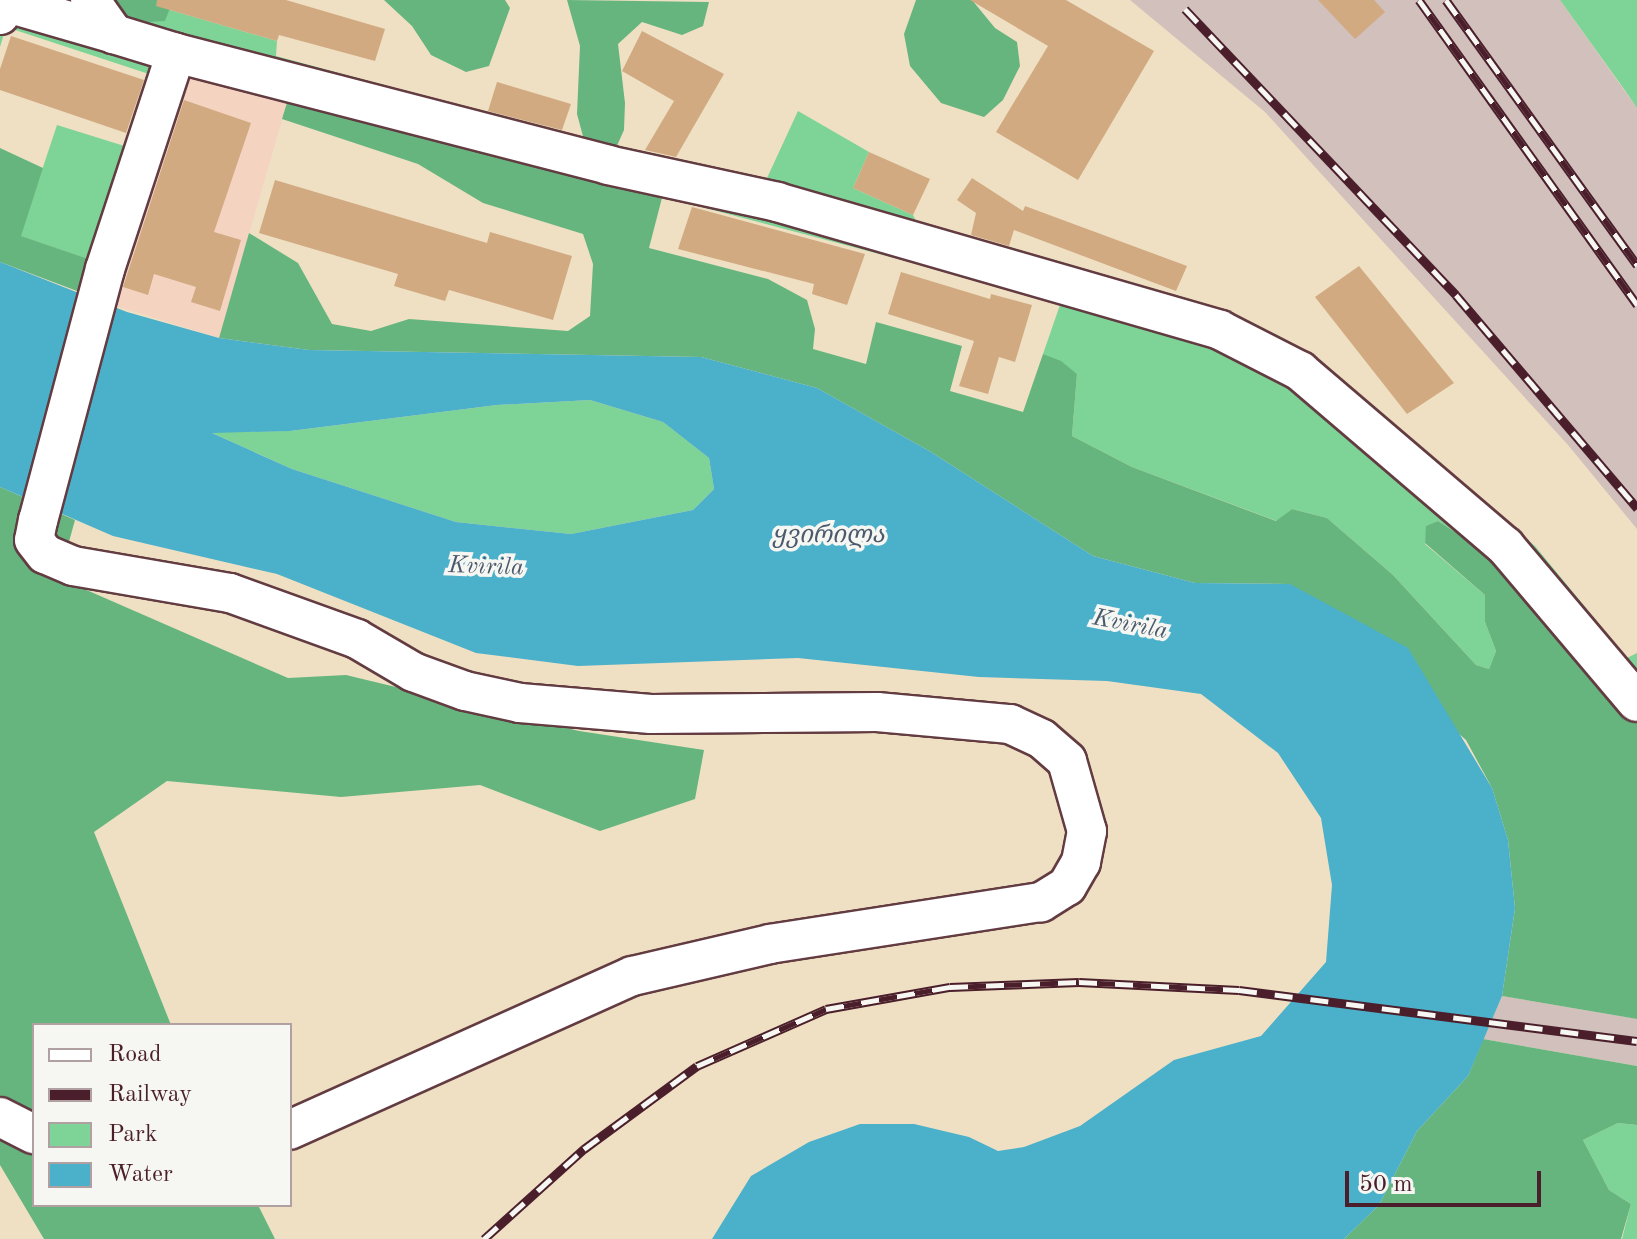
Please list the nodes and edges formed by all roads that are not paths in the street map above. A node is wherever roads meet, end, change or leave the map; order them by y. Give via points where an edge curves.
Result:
1 (90, 0) edge
2 (0, 15) edge
3 (114, 34) junction
4 (176, 53) junction
5 (1637, 702) edge
6 (0, 1117) edge
7 (292, 1129) edge
8 (32, 1133) edge

1 - 3 street
2 - 3 street via 4,2
3 - 4 street
4 - 5 street via 608,165 777,202 1220,330 1300,371 1505,546
4 - 7 street via 105,269 38,520 34,540 45,554 73,566 230,593 357,639 413,672 465,691 615,713 877,712 1010,724 1042,739 1067,761 1087,831 1081,862 1067,886 1041,902 770,944 632,976
6 - 8 street

